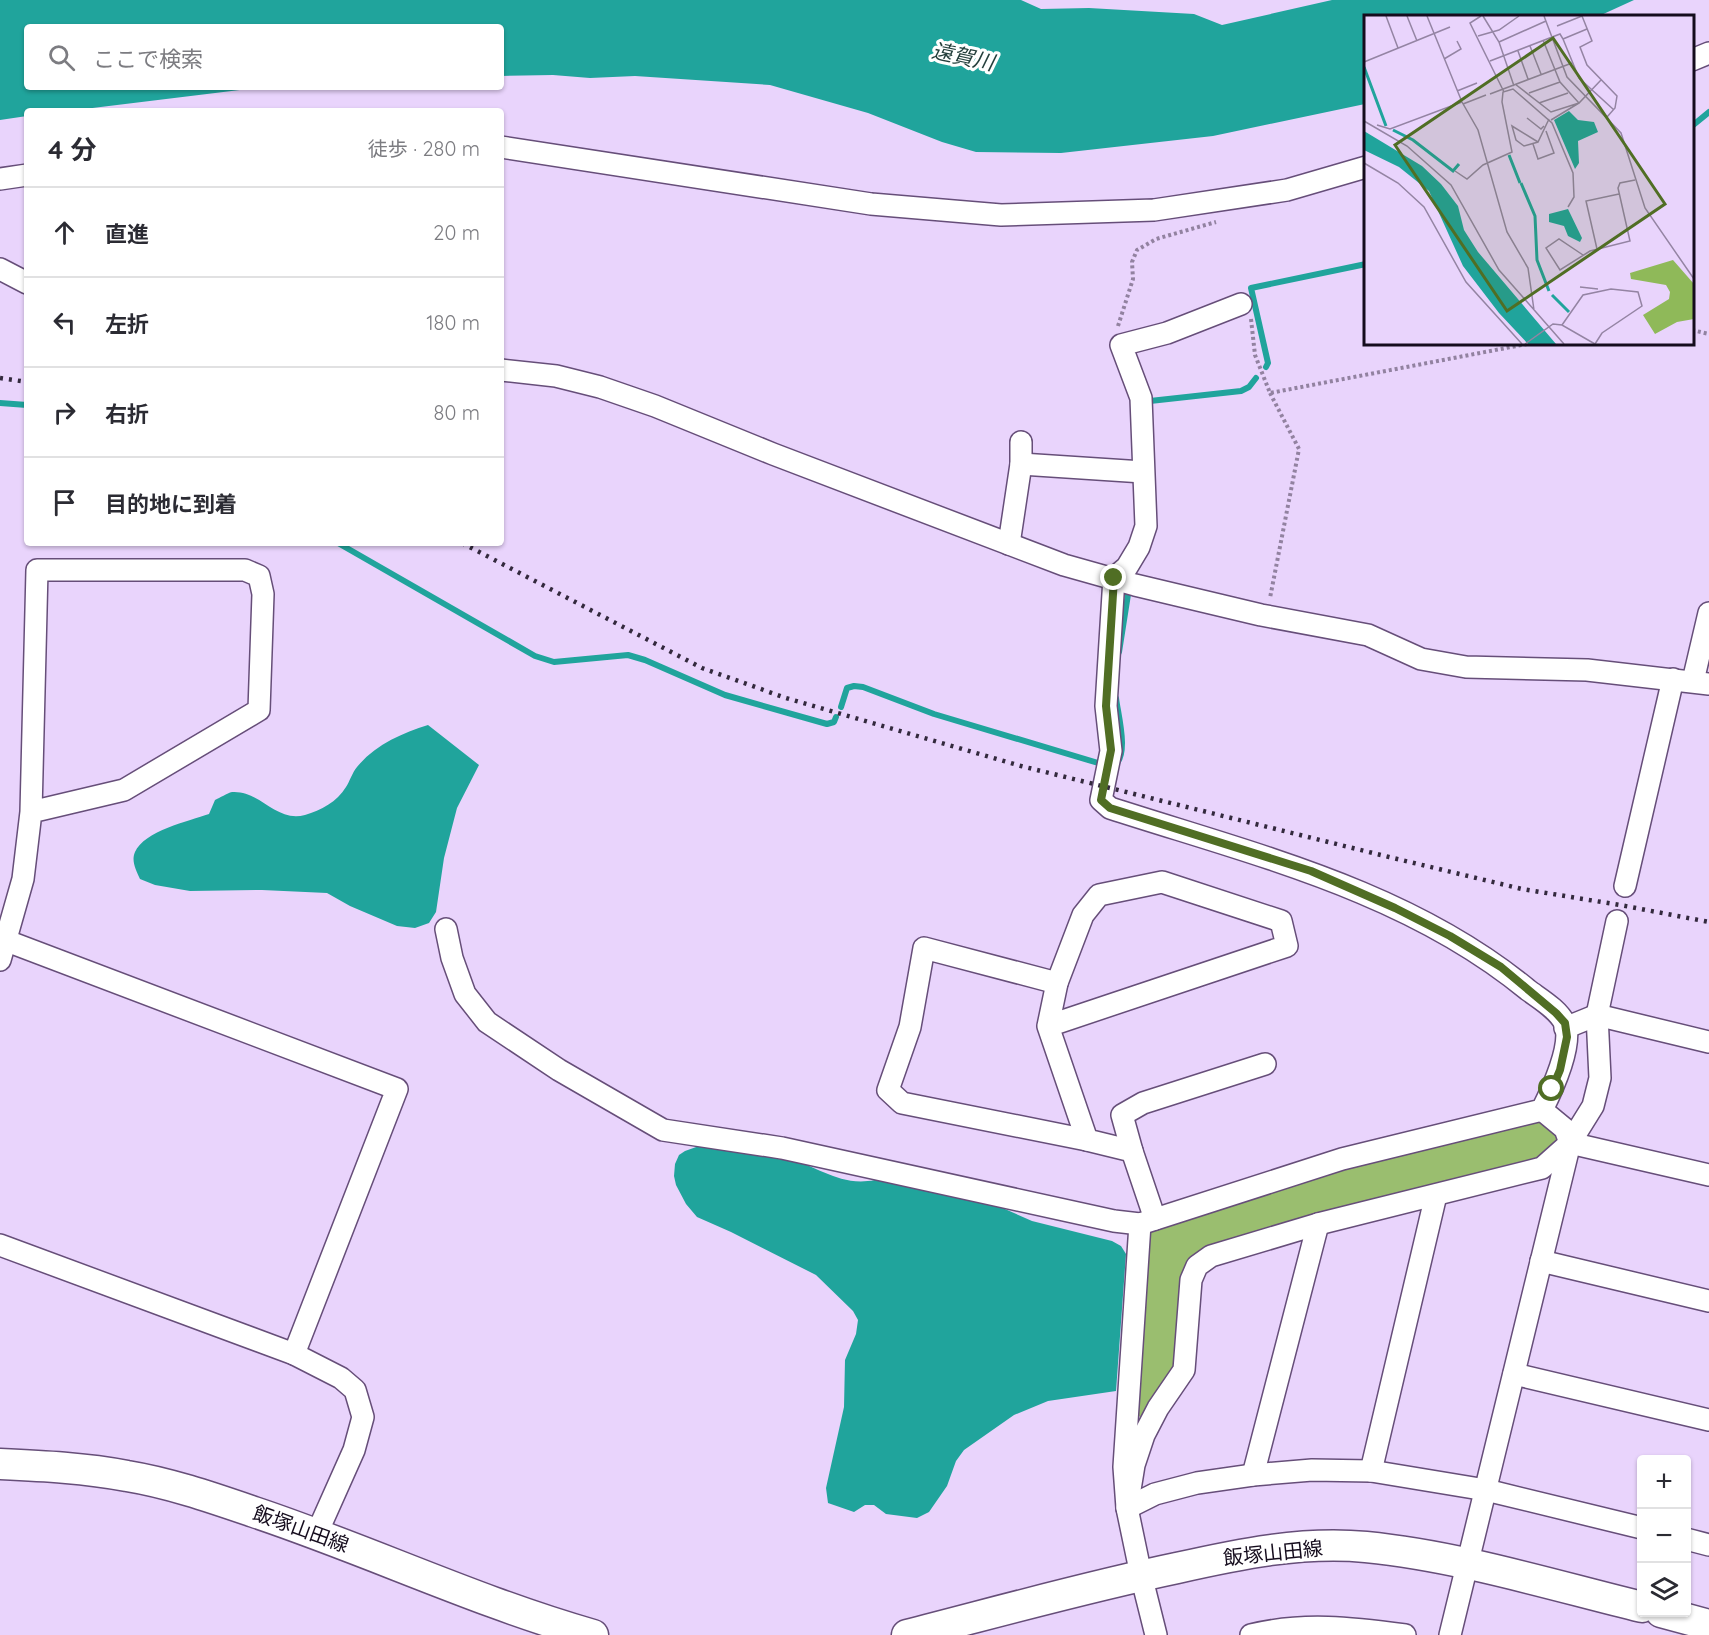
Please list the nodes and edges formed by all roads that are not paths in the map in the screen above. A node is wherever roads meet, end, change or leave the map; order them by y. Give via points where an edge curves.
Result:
1 (1709, 53) edge
2 (1694, 59) edge
3 (504, 147) edge
4 (1364, 168) edge
5 (24, 175) edge
6 (0, 179) edge
7 (0, 269) edge
8 (24, 281) edge
9 (1241, 304) road end
10 (504, 370) edge
11 (1021, 442) dead end
12 (1021, 464) junction
13 (1143, 472) junction
14 (1009, 544) junction
15 (1124, 581) junction
16 (1709, 613) edge
17 (1692, 681) edge
18 (31, 812) junction
19 (1625, 886) dead end
20 (1617, 921) dead end
21 (446, 929) dead end
22 (3, 951) edge
23 (1057, 983) junction
24 (1597, 1015) junction
25 (1048, 1026) junction
26 (1566, 1028) junction
27 (1709, 1042) edge
28 (1265, 1064) dead end
29 (1542, 1110) junction
30 (1087, 1140) junction
31 (1570, 1143) junction
32 (1132, 1151) junction
33 (1709, 1175) edge
34 (1436, 1195) junction
35 (1148, 1222) junction
36 (1318, 1224) junction
37 (0, 1245) edge
38 (1541, 1261) junction
39 (1709, 1301) edge
40 (294, 1354) junction
41 (1514, 1374) junction
42 (1709, 1420) edge
43 (0, 1464) edge
44 (1371, 1471) junction
45 (1253, 1475) junction
46 (1486, 1490) junction
47 (1127, 1508) junction
48 (1637, 1527) edge
49 (317, 1533) junction
50 (1691, 1540) edge
51 (1709, 1545) edge
52 (1468, 1563) junction
53 (1141, 1575) junction
54 (1637, 1607) edge
55 (1679, 1617) edge
56 (1709, 1625) edge
57 (593, 1635) edge
58 (907, 1635) edge
59 (1156, 1635) edge
60 (1251, 1635) edge
61 (1405, 1635) edge
62 (1450, 1635) edge

1 - 2 street
3 - 4 street via 871,204 1001,215 1154,210 1287,190
5 - 6 street
7 - 8 street
9 - 13 street via 1167,333 1121,345 1141,398
10 - 14 street via 556,376 656,406
11 - 12 street
12 - 13 street
12 - 14 street
13 - 15 street via 1146,526
14 - 15 street via 1064,565
15 - 17 street via 1267,616 1368,635 1421,659 1466,667 1587,670
15 - 26 street via 1106,706 1108,763 1101,800 1110,808 1311,871 1395,908 1501,967 1556,1013
16 - 17 street
17 - 19 street
18 - 18 street via 37,570 245,570 259,576 263,594 259,710 124,790
18 - 22 street via 24,879
20 - 24 street
21 - 35 street via 465,994 487,1022 559,1070 663,1130 782,1148 1016,1200
22 - 40 street via 397,1089
23 - 25 street
23 - 25 street via 1083,915 1099,895 1162,882 1281,921 1287,946
23 - 30 street via 924,948 910,1027 888,1090 902,1103
24 - 26 street
24 - 27 street
24 - 31 street via 1600,1078 1593,1106
25 - 30 street
26 - 29 street via 1560,1070
28 - 32 street via 1143,1103 1122,1115
29 - 31 street via 1565,1129
29 - 35 street via 1342,1159
30 - 32 street
31 - 33 street
31 - 34 street via 1542,1168
31 - 38 street
32 - 35 street
34 - 36 street
34 - 44 street
35 - 47 street via 1124,1467
36 - 45 street
36 - 47 street via 1210,1256 1197,1266 1191,1280 1184,1371 1144,1435
37 - 40 street
38 - 39 street
38 - 41 street
40 - 49 street via 341,1378 355,1390 363,1417 354,1450
41 - 42 street
41 - 46 street
43 - 49 main road, 飯塚山田線 via 68,1467 129,1476 213,1498
44 - 45 street
44 - 46 street
45 - 47 street via 1197,1483 1155,1494
46 - 48 street
46 - 52 street
47 - 53 street
49 - 57 main road, 飯塚山田線 via 547,1622
50 - 51 street
52 - 53 main road, 飯塚山田線 via 1366,1547 1313,1546 1246,1553
52 - 54 main road, 飯塚山田線
52 - 62 street
53 - 58 main road, 飯塚山田線
53 - 59 street
55 - 56 main road
60 - 61 street via 1307,1626

